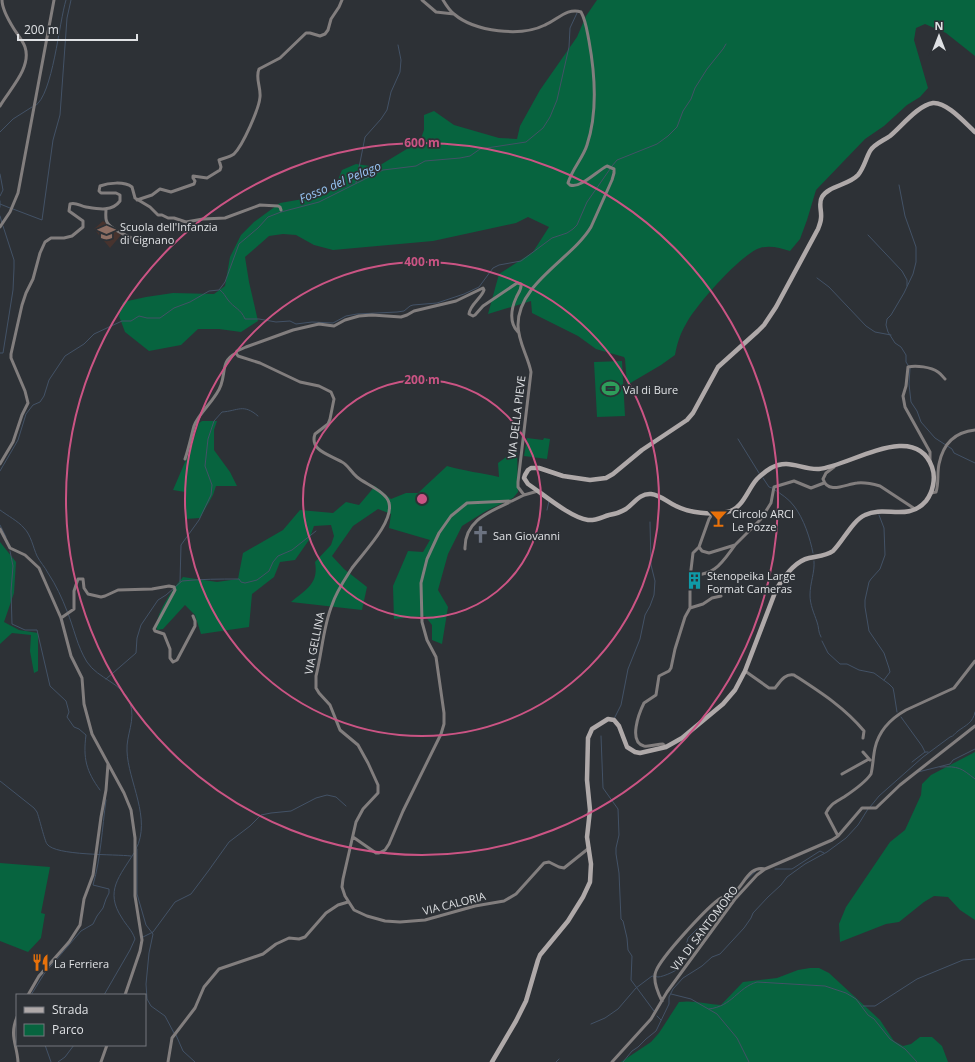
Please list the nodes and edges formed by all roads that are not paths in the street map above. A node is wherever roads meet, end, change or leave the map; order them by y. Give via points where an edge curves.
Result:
1 (2, 0) edge
2 (54, 0) edge
3 (342, 0) edge
4 (422, 0) edge
5 (443, 0) edge
6 (454, 14) junction
7 (0, 106) edge
8 (975, 132) edge
9 (137, 200) junction
10 (106, 209) junction
11 (281, 210) dead end
12 (0, 227) edge
13 (146, 244) dead end
14 (518, 332) junction
15 (236, 353) junction
16 (945, 379) dead end
17 (975, 430) edge
18 (185, 459) dead end
19 (930, 462) junction
20 (0, 464) edge
21 (835, 466) junction
22 (824, 483) junction
23 (538, 491) junction
24 (931, 493) junction
25 (524, 495) junction
26 (512, 501) junction
27 (915, 509) junction
28 (713, 513) junction
29 (0, 529) edge
30 (735, 545) junction
31 (698, 547) junction
32 (465, 549) dead end
33 (690, 574) junction
34 (721, 596) dead end
35 (690, 608) junction
36 (193, 616) dead end
37 (62, 618) junction
38 (975, 661) edge
39 (745, 671) junction
40 (975, 726) edge
41 (863, 738) dead end
42 (666, 747) junction
43 (862, 752) dead end
44 (869, 759) junction
45 (873, 760) junction
46 (108, 764) junction
47 (842, 774) dead end
48 (838, 836) junction
49 (353, 837) junction
50 (589, 848) junction
51 (765, 869) junction
52 (348, 902) junction
53 (29, 994) edge
54 (125, 994) edge
55 (662, 1001) junction
56 (16, 1019) edge
57 (107, 1046) edge
58 (18, 1062) edge
59 (101, 1062) edge
60 (168, 1062) edge
61 (492, 1062) edge
62 (612, 1062) edge

1 - 7 street via 11,24 26,48 26,62 12,90
2 - 12 street via 18,192 10,212
3 - 9 street via 325,34 320,36 306,33 280,58 259,69 260,97 253,121 234,154 219,160 220,170 206,178 193,176 194,184 171,192 160,189
4 - 6 street via 436,12
5 - 6 street, VIA DELLA PIEVE
6 - 14 street, VIA DELLA PIEVE via 481,28 508,32 540,28 576,10 581,12 587,31 594,74 593,122 587,147 568,183 574,187 607,166 614,169 614,173 587,234 539,281 524,302 519,316
8 - 23 main road via 950,110 933,103 922,107 889,137 873,146 859,174 821,197 818,229 776,307 764,326 718,367 687,420 606,478 579,479 532,468 524,478
9 - 10 street via 132,187 128,184 102,185 99,190 101,193 119,194 121,198 114,207
9 - 11 street via 158,215 186,222 225,218 260,205 278,206
10 - 13 street via 108,224 118,232
10 - 20 street via 70,204 69,211 83,221 83,227 69,237 51,238 42,249 22,305 12,348 12,358 28,398 28,406 22,415 13,442
14 - 15 street via 513,325 512,316 512,309 521,287 521,284 517,283 472,316 469,314 470,310 483,294 483,288 456,301 414,311 401,317 359,316 334,326 319,324 293,330
14 - 25 street, VIA DELLA PIEVE via 531,372 518,482 518,487
15 - 18 street via 227,359 217,395 197,420
15 - 49 street, VIA GELLINA via 292,379 331,392 334,399 330,419 328,424 315,434 315,444 322,453 343,463 389,501 388,515 380,532 352,568 332,603 316,676 316,688 330,705 340,730 358,745 378,785 378,793 356,822
16 - 19 street via 938,372 913,366 908,367 906,372 906,386 902,396 905,407 930,452
17 - 24 street via 964,432 950,441 942,453 936,492
19 - 21 main road via 926,456 912,447 896,445
19 - 24 main road via 934,483
21 - 22 street via 823,477
21 - 28 main road via 818,469 779,464 757,479 743,501 733,510
22 - 27 street via 836,489 858,483 880,486
22 - 30 street via 811,488 791,481 774,488 771,503 761,519
23 - 25 street
23 - 28 main road via 573,515 590,520 622,511 640,496 650,494 690,511
24 - 27 main road via 921,506
25 - 26 street
26 - 32 street via 474,523 467,534
26 - 49 street via 467,503 451,516 439,533 427,559 421,583 422,622 427,640 436,657 444,713 442,734 385,850 376,853
27 - 39 main road via 901,513 866,514 857,520 829,554 804,560 792,569 776,590
28 - 31 street
29 - 37 street via 10,548 25,555 39,568
30 - 31 street via 709,553
30 - 33 street via 720,566 703,575
31 - 33 street via 693,552
33 - 35 street
34 - 35 street
35 - 42 street via 685,617 670,671 659,676 656,695 644,703 635,738 646,747 663,744
36 - 37 street via 195,626 177,660 173,662 164,634 154,629 175,590 174,587 118,590 101,597 88,594 81,578 74,587 72,612
37 - 46 street via 70,652 82,678 84,704 92,734
38 - 45 street via 954,688 898,714 885,726 878,738
39 - 41 street via 769,688 775,688 786,676 794,675 833,700 853,718 864,731
39 - 42 main road via 731,696 682,738
40 - 48 street, VIA DI SANTOMORO via 900,785 877,808 860,810
42 - 50 main road via 640,753 630,750 619,726 612,719 603,721 592,730 588,738 586,768 590,810 587,837
43 - 44 street
44 - 45 street
44 - 47 street
45 - 48 street via 868,778 827,810 826,815
46 - 53 street via 93,875 84,899 80,925 69,942 39,976
46 - 54 street via 128,802 135,831 135,896 142,940
48 - 51 street, VIA DI SANTOMORO
49 - 52 street via 342,887
50 - 52 street, VIA CALORIA via 564,868 549,862 544,863 516,894 508,899 425,920 385,921 354,910
50 - 61 main road via 591,874 587,890 568,921 540,954 526,1001
51 - 55 street, VIA DI SANTOMORO via 735,899
51 - 55 street, VIA DI SANTOMORO via 755,870 734,892 717,901 666,955 656,972 655,981
52 - 60 street via 326,913 306,937 289,938 263,954 219,969 204,987 195,1008 172,1038
55 - 62 street, VIA DI SANTOMORO via 651,1018
56 - 58 street via 13,1026
57 - 59 street

